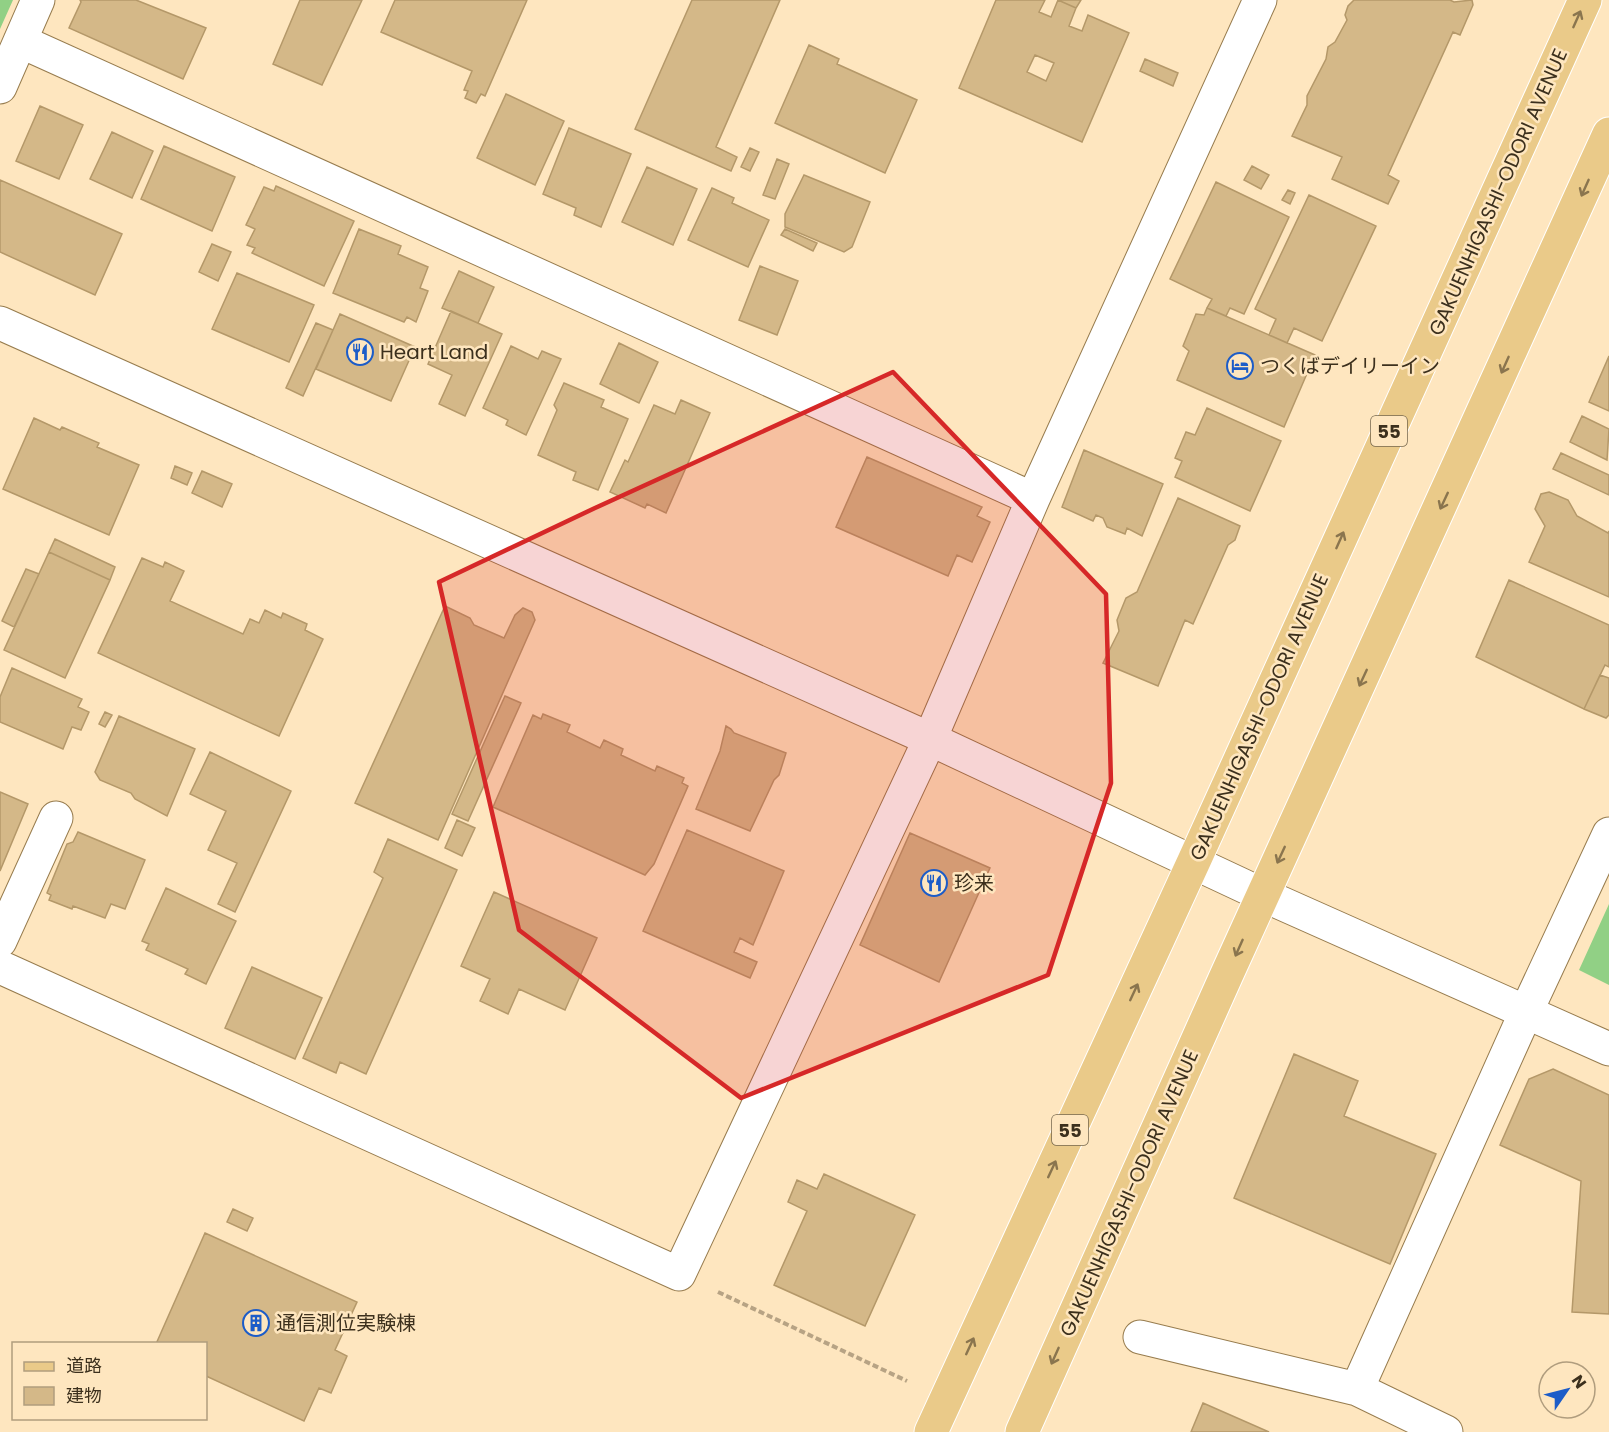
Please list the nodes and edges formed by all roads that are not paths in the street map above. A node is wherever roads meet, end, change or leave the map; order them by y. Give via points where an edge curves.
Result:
1 (38, 0) edge
2 (1260, 0) edge
3 (1585, 0) edge
4 (21, 41) junction
5 (0, 87) edge
6 (1609, 134) edge
7 (0, 322) edge
8 (1034, 500) junction
9 (930, 739) junction
10 (56, 818) dead end
11 (1609, 834) edge
12 (1194, 861) junction
13 (1263, 895) junction
14 (0, 941) edge
15 (0, 967) edge
16 (1526, 1012) junction
17 (1609, 1049) edge
18 (1140, 1337) dead end
19 (1357, 1389) junction
20 (931, 1432) edge
21 (1022, 1432) edge
22 (1446, 1432) edge

1 - 4 street
2 - 8 street
12 -> 3 main road, GAKUENHIGASHI-ODORI AVENUE / 55
4 - 5 street
4 - 8 street
6 -> 13 main road, GAKUENHIGASHI-ODORI AVENUE
7 - 9 street
8 - 9 street
9 - 12 street
9 - 15 street via 679,1274
10 - 14 street
11 - 16 street
12 - 13 street
20 -> 12 main road, GAKUENHIGASHI-ODORI AVENUE / 55
13 - 16 street
13 -> 21 main road, GAKUENHIGASHI-ODORI AVENUE
16 - 17 street
16 - 19 street
18 - 19 street
19 - 22 street

